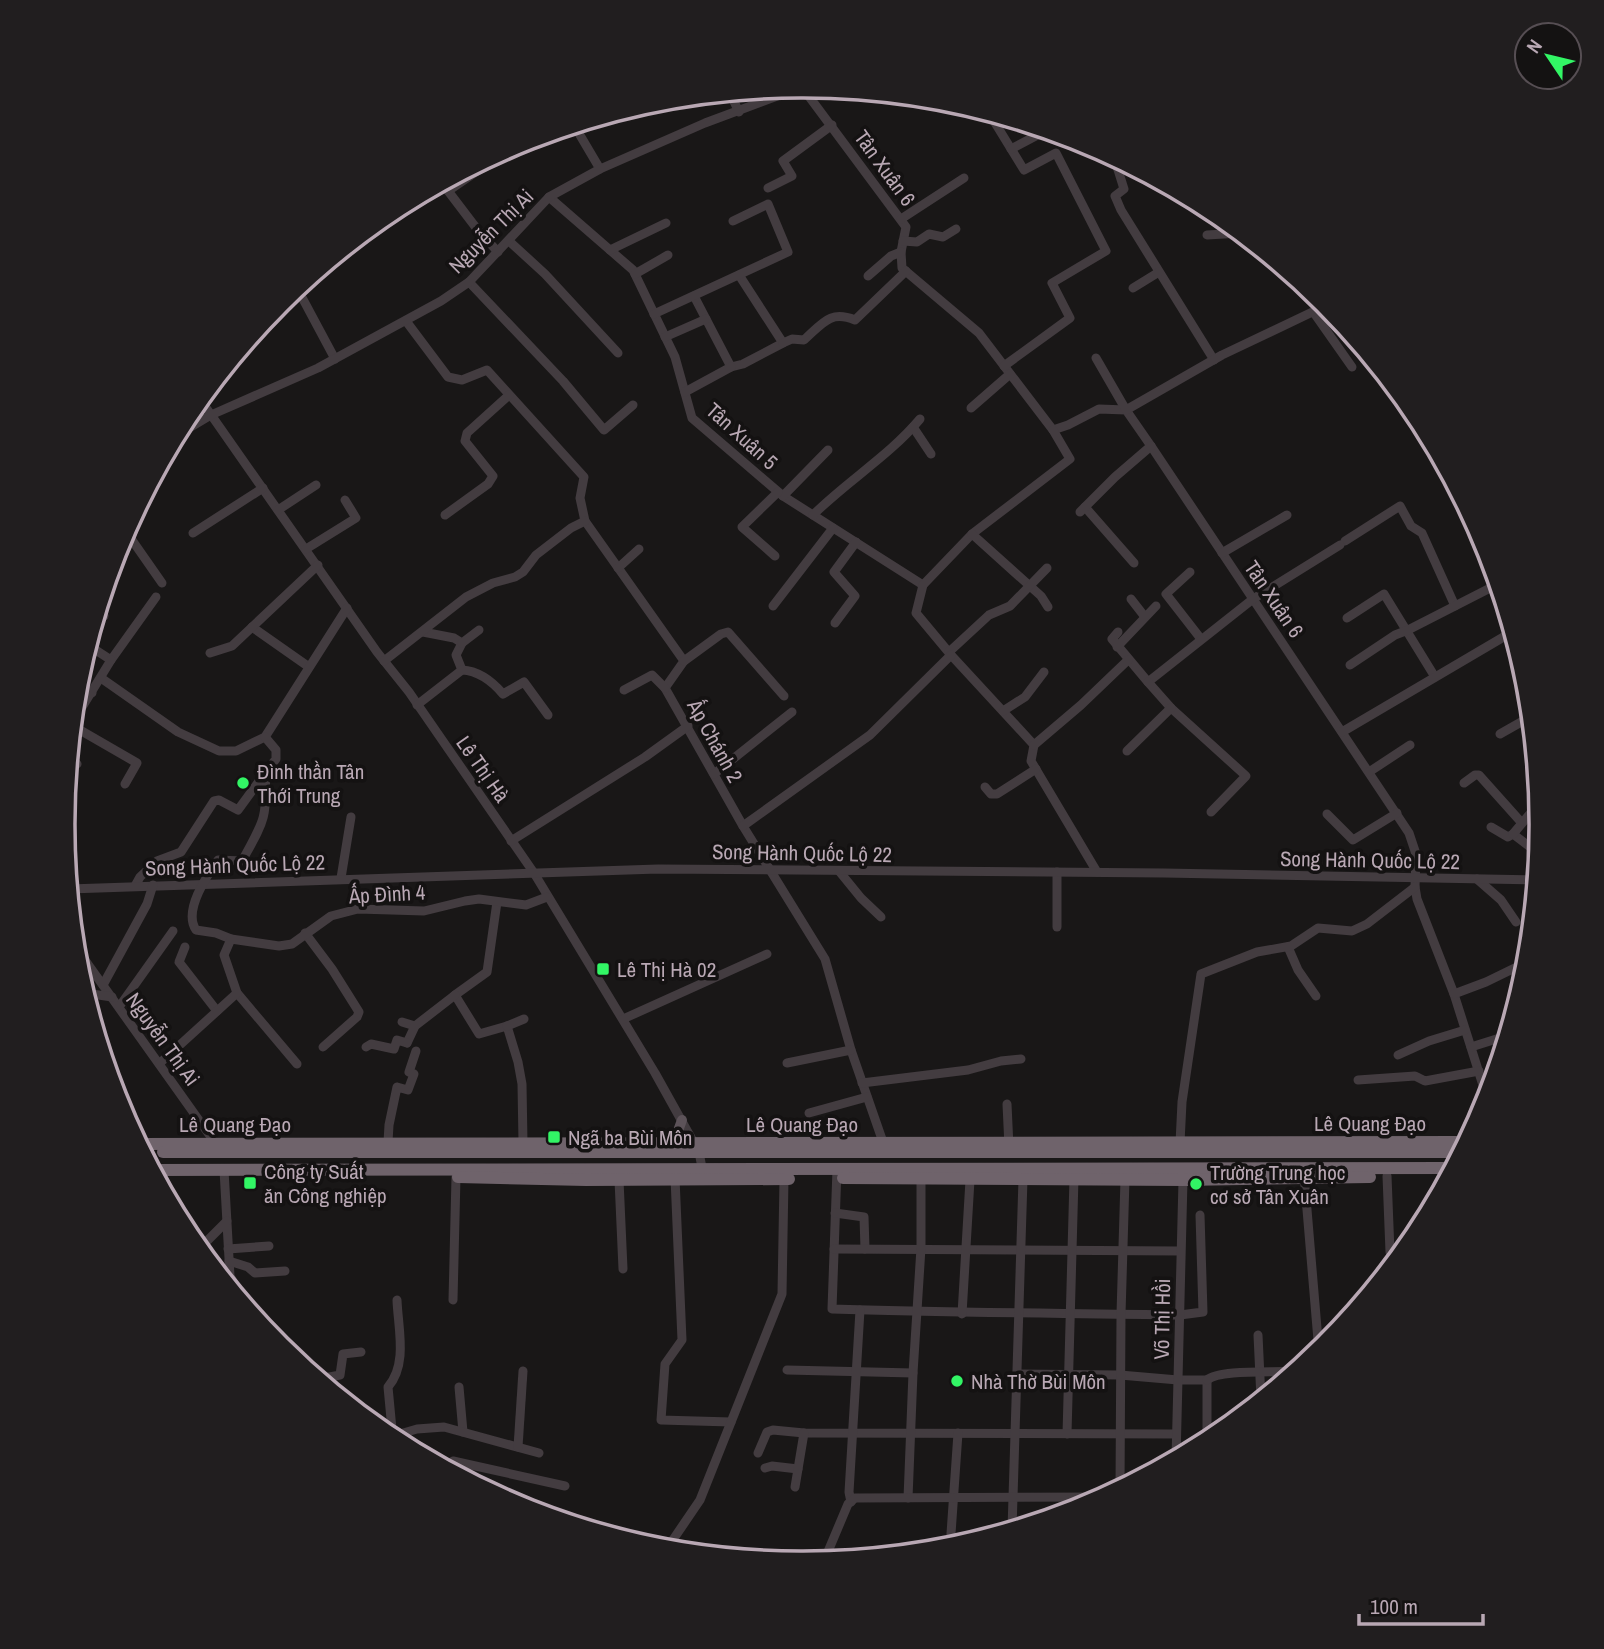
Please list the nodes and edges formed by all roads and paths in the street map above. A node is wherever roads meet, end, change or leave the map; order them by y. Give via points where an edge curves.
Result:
1 (812, 98) edge
2 (772, 99) edge
3 (734, 101) edge
4 (739, 112) junction
5 (832, 125) junction
6 (996, 125) edge
7 (579, 133) edge
8 (1036, 136) edge
9 (1011, 149) junction
10 (600, 169) junction
11 (1118, 171) edge
12 (964, 178) dead end
13 (768, 188) dead end
14 (448, 190) edge
15 (549, 197) junction
16 (901, 219) junction
17 (733, 221) dead end
18 (666, 223) dead end
19 (956, 229) dead end
20 (1225, 234) edge
21 (1207, 235) dead end
22 (904, 240) junction
23 (509, 242) junction
24 (610, 250) junction
25 (498, 251) junction
26 (901, 252) junction
27 (668, 254) dead end
28 (906, 271) junction
29 (1159, 272) junction
30 (635, 274) junction
31 (739, 275) junction
32 (868, 276) dead end
33 (469, 282) junction
34 (1133, 288) dead end
35 (694, 296) junction
36 (302, 298) edge
37 (1314, 313) joint
38 (654, 314) junction
39 (706, 319) junction
40 (407, 321) junction
41 (665, 337) junction
42 (783, 343) junction
43 (618, 353) dead end
44 (1096, 358) dead end
45 (335, 359) junction
46 (1214, 360) junction
47 (731, 367) junction
48 (1352, 367) dead end
49 (1007, 370) junction
50 (685, 392) junction
51 (509, 395) junction
52 (634, 405) dead end
53 (971, 408) dead end
54 (207, 409) edge
55 (1126, 410) junction
56 (211, 415) junction
57 (196, 424) edge
58 (1053, 430) junction
59 (1151, 446) junction
60 (828, 450) dead end
61 (931, 454) dead end
62 (316, 485) dead end
63 (263, 488) junction
64 (780, 494) junction
65 (345, 499) dead end
66 (278, 510) junction
67 (445, 515) dead end
68 (813, 515) junction
69 (1287, 515) dead end
70 (585, 521) junction
71 (833, 528) junction
72 (193, 533) dead end
73 (972, 534) junction
74 (133, 541) edge
75 (856, 542) junction
76 (306, 549) junction
77 (639, 549) dead end
78 (1222, 553) junction
79 (775, 556) dead end
80 (1134, 563) dead end
81 (318, 565) junction
82 (618, 568) junction
83 (1047, 568) dead end
84 (1190, 572) dead end
85 (162, 583) dead end
86 (923, 585) junction
87 (1028, 587) junction
88 (1489, 588) edge
89 (156, 597) dead end
90 (1132, 599) dead end
91 (1253, 599) junction
92 (772, 606) dead end
93 (1156, 606) dead end
94 (1455, 606) junction
95 (1048, 607) dead end
96 (347, 608) junction
97 (1145, 617) junction
98 (1347, 618) dead end
99 (835, 623) dead end
100 (253, 627) junction
101 (479, 630) dead end
102 (1408, 631) junction
103 (422, 632) junction
104 (1118, 632) dead end
105 (1504, 637) edge
106 (1201, 639) junction
107 (462, 643) junction
108 (1117, 647) junction
109 (97, 651) edge
110 (210, 653) dead end
111 (950, 653) junction
112 (111, 660) junction
113 (1128, 660) junction
114 (384, 661) junction
115 (684, 662) junction
116 (1350, 665) dead end
117 (309, 667) junction
118 (462, 670) junction
119 (1044, 672) dead end
120 (1435, 677) junction
121 (101, 678) junction
122 (1148, 682) junction
123 (665, 688) junction
124 (88, 690) edge
125 (624, 690) dead end
126 (92, 693) junction
127 (784, 696) dead end
128 (85, 704) edge
129 (417, 705) junction
130 (1171, 708) junction
131 (1003, 711) junction
132 (792, 712) dead end
133 (548, 715) dead end
134 (1522, 722) edge
135 (688, 726) junction
136 (81, 729) edge
137 (1342, 732) junction
138 (1500, 734) dead end
139 (265, 737) junction
140 (1034, 745) junction
141 (1410, 745) dead end
142 (1127, 751) dead end
143 (1035, 769) junction
144 (1369, 772) junction
145 (265, 773) junction
146 (714, 774) junction
147 (1464, 783) dead end
148 (125, 784) dead end
149 (985, 786) dead end
150 (1211, 812) dead end
151 (1397, 813) junction
152 (1327, 814) dead end
153 (1529, 814) edge
154 (351, 817) dead end
155 (1521, 822) junction
156 (743, 826) junction
157 (1491, 827) dead end
158 (1513, 834) junction
159 (511, 841) junction
160 (1528, 845) edge
161 (772, 870) junction
162 (839, 871) junction
163 (1056, 872) junction
164 (1097, 872) junction
165 (534, 873) junction
166 (341, 878) junction
167 (1477, 879) junction
168 (1526, 880) edge
169 (202, 883) junction
170 (1416, 883) junction
171 (135, 886) junction
172 (153, 886) junction
173 (78, 889) edge
174 (547, 897) junction
175 (498, 902) junction
176 (881, 917) dead end
177 (1516, 922) dead end
178 (1057, 927) dead end
179 (173, 930) dead end
180 (305, 933) junction
181 (231, 939) junction
182 (185, 947) dead end
183 (1288, 947) junction
184 (767, 954) dead end
185 (89, 965) edge
186 (1515, 968) edge
187 (103, 985) junction
188 (237, 993) junction
189 (1454, 994) junction
190 (96, 995) edge
191 (455, 995) junction
192 (1316, 996) dead end
193 (112, 997) junction
194 (119, 1007) junction
195 (217, 1011) junction
196 (524, 1019) dead end
197 (623, 1019) junction
198 (402, 1022) dead end
199 (415, 1026) junction
200 (507, 1026) junction
201 (1465, 1030) junction
202 (1496, 1039) edge
203 (407, 1043) junction
204 (323, 1047) dead end
205 (366, 1047) dead end
206 (1471, 1047) junction
207 (851, 1050) junction
208 (1398, 1055) dead end
209 (1021, 1059) dead end
210 (160, 1063) junction
211 (787, 1063) dead end
212 (297, 1064) dead end
213 (1479, 1071) junction
214 (1358, 1080) dead end
215 (1482, 1080) edge
216 (862, 1083) junction
217 (867, 1097) junction
218 (1007, 1104) dead end
219 (809, 1113) dead end
220 (681, 1120) junction
221 (388, 1142) junction
222 (674, 1142) junction
223 (1456, 1142) edge
224 (523, 1143) junction
225 (1180, 1143) junction
226 (149, 1145) edge
227 (696, 1147) junction
228 (1009, 1147) junction
229 (219, 1148) junction
230 (885, 1148) junction
231 (153, 1151) edge
232 (1451, 1152) edge
233 (1442, 1168) edge
234 (163, 1171) edge
235 (703, 1173) junction
236 (837, 1173) junction
237 (1304, 1173) junction
238 (224, 1174) junction
239 (784, 1175) junction
240 (167, 1177) edge
241 (456, 1177) junction
242 (1387, 1177) junction
243 (1437, 1177) edge
244 (675, 1178) junction
245 (1074, 1178) junction
246 (921, 1179) junction
247 (1023, 1179) junction
248 (1125, 1179) junction
249 (619, 1180) junction
250 (971, 1180) junction
251 (1183, 1180) junction
252 (835, 1213) junction
253 (1200, 1215) dead end
254 (227, 1220) junction
255 (207, 1241) edge
256 (269, 1246) dead end
257 (921, 1248) junction
258 (228, 1249) junction
259 (834, 1249) junction
260 (865, 1249) junction
261 (967, 1249) junction
262 (1021, 1250) junction
263 (1072, 1251) junction
264 (1124, 1251) junction
265 (1180, 1251) junction
266 (1390, 1252) dead end
267 (229, 1261) junction
268 (624, 1269) dead end
269 (285, 1271) dead end
270 (230, 1273) edge
271 (397, 1300) dead end
272 (453, 1300) dead end
273 (860, 1310) junction
274 (918, 1311) junction
275 (1018, 1312) junction
276 (1071, 1313) junction
277 (962, 1314) junction
278 (1121, 1314) junction
279 (1180, 1315) junction
280 (1258, 1335) dead end
281 (1318, 1336) edge
282 (361, 1352) dead end
283 (787, 1370) dead end
284 (523, 1371) dead end
285 (857, 1372) junction
286 (1279, 1372) edge
287 (912, 1373) junction
288 (1017, 1374) junction
289 (1069, 1374) junction
290 (1259, 1374) junction
291 (1120, 1375) junction
292 (330, 1377) edge
293 (1178, 1380) junction
294 (1207, 1380) junction
295 (458, 1387) dead end
296 (1260, 1388) edge
297 (731, 1422) junction
298 (391, 1424) edge
299 (1208, 1428) edge
300 (463, 1432) junction
301 (405, 1433) edge
302 (804, 1433) junction
303 (854, 1433) junction
304 (911, 1433) junction
305 (958, 1433) junction
306 (1014, 1433) junction
307 (1067, 1434) junction
308 (1120, 1434) junction
309 (1176, 1434) junction
310 (518, 1447) junction
311 (1177, 1447) edge
312 (539, 1452) dead end
313 (758, 1453) dead end
314 (454, 1462) edge
315 (765, 1468) dead end
316 (798, 1469) junction
317 (1120, 1477) edge
318 (565, 1486) dead end
319 (795, 1487) dead end
320 (1012, 1497) junction
321 (1077, 1497) edge
322 (908, 1498) junction
323 (954, 1498) junction
324 (849, 1503) junction
325 (1012, 1520) edge
326 (951, 1535) edge
327 (673, 1539) edge
328 (829, 1550) edge

1 - 5 street, Tân Xuân 6
2 - 4 street, Nguyễn Thị Ai
3 - 4 street
4 - 10 street, Nguyễn Thị Ai
5 - 13 street via 783,161 792,176
5 - 16 street, Tân Xuân 6
6 - 9 street
7 - 10 street
8 - 9 street
9 - 49 street via 1024,170 1056,153 1106,252 1052,283 1070,318
10 - 15 street, Nguyễn Thị Ai
11 - 29 street via 1124,189 1115,196
12 - 16 street
14 - 25 street
15 - 23 street, Nguyễn Thị Ai
15 - 24 street, Tân Xuân 5
16 - 22 street, Tân Xuân 6 via 906,227
17 - 31 street via 768,204 788,252
18 - 24 street
19 - 22 street via 943,237 929,234 917,242
20 - 21 street
22 - 26 street, Tân Xuân 6
23 - 25 street, Nguyễn Thị Ai
23 - 43 street
24 - 30 street, Tân Xuân 5
25 - 33 street, Nguyễn Thị Ai
26 - 28 street, Tân Xuân 6
26 - 32 street
27 - 30 street
28 - 42 street via 855,320 841,314 831,317 804,340
28 - 49 street via 979,333
29 - 34 street
29 - 46 street
30 - 38 street, Tân Xuân 5
31 - 35 street
31 - 42 street
33 - 40 street, Nguyễn Thị Ai
33 - 52 street via 604,430
35 - 38 street
35 - 39 street
36 - 45 street
37 - 46 street
37 - 48 street
38 - 41 street, Tân Xuân 5
39 - 41 street
39 - 47 street
40 - 45 street, Nguyễn Thị Ai
40 - 51 street via 448,377 462,380 487,370
41 - 50 street, Tân Xuân 5
42 - 47 street
44 - 55 street, Tân Xuân 6
45 - 56 street, Nguyễn Thị Ai
46 - 55 street
47 - 50 street
49 - 53 street
49 - 58 street
50 - 64 street, Tân Xuân 5 via 692,418
51 - 67 street via 467,433 465,441 492,476 488,484
51 - 70 street via 584,477 580,498
54 - 56 street, Lê Thị Hà
55 - 58 street via 1099,409
55 - 59 street, Tân Xuân 6
56 - 57 street, Nguyễn Thị Ai
56 - 63 street, Lê Thị Hà
58 - 73 street via 1070,459
59 - 78 street, Tân Xuân 6
59 - 80 street via 1082,509
60 - 64 street
61 - 68 street via 916,423
62 - 66 street
63 - 66 street, Lê Thị Hà
63 - 72 street
64 - 68 street, Tân Xuân 5
64 - 79 street via 742,527
65 - 76 street via 356,517
66 - 76 street, Lê Thị Hà
68 - 71 street, Tân Xuân 5
69 - 78 street
70 - 82 street
70 - 103 street via 536,555 523,572 466,597
71 - 75 street, Tân Xuân 5
71 - 92 street
73 - 86 street
73 - 87 street
74 - 85 street
75 - 86 street, Tân Xuân 5
75 - 99 street via 834,572 855,596
76 - 81 street, Lê Thị Hà
77 - 82 street
78 - 91 street, Tân Xuân 6
81 - 96 street, Lê Thị Hà
81 - 100 street
82 - 115 street
83 - 87 street
84 - 106 street via 1166,594
86 - 111 street via 916,613
87 - 95 street
87 - 111 street via 1010,606 989,615
88 - 94 street
89 - 112 street
90 - 97 street
91 - 94 street via 1400,506 1411,526 1422,533
91 - 106 street
91 - 137 street, Tân Xuân 6
93 - 97 street
94 - 102 street
96 - 114 street, Lê Thị Hà
96 - 117 street
97 - 108 street
98 - 102 street via 1384,594
100 - 110 street via 232,646
100 - 117 street
101 - 107 street
102 - 116 street
102 - 120 street
103 - 107 street
103 - 114 street
104 - 108 street via 1112,639
105 - 120 street
106 - 122 street
107 - 118 street via 456,655
108 - 113 street
109 - 112 street
111 - 131 street
111 - 156 street via 870,735
112 - 121 street
113 - 122 street
113 - 140 street
114 - 129 street, Lê Thị Hà
115 - 123 street, Ấp Chánh 2
115 - 127 street, Ấp Chánh 2 via 728,632
117 - 139 street
118 - 129 street
118 - 133 street via 492,681 503,694 524,682
119 - 131 street via 1025,697
120 - 137 street
121 - 126 street
121 - 139 street via 178,732 219,751 236,751
122 - 130 street
123 - 125 street via 652,675
123 - 135 street, Ấp Chánh 2
124 - 126 street
126 - 128 street
129 - 159 street, Lê Thị Hà
130 - 142 street
130 - 150 street via 1246,776
131 - 140 street
132 - 146 street
134 - 138 street
135 - 146 street, Ấp Chánh 2
135 - 159 street
136 - 148 street via 137,763
137 - 144 street, Tân Xuân 6
139 - 145 street via 276,750 276,759
140 - 143 street via 1031,761
141 - 144 street
143 - 149 street via 997,794
143 - 164 street
144 - 151 street, Tân Xuân 6
145 - 169 street via 263,823 242,861 218,860
145 - 171 street via 238,810 219,800 211,804 181,852 157,860
146 - 156 street, Ấp Chánh 2
147 - 155 street via 1480,775
151 - 152 street via 1353,840
151 - 170 street, Tân Xuân 6 via 1416,854
153 - 155 street
154 - 166 street
155 - 158 street
156 - 161 street, Ấp Chánh 2
157 - 158 street via 1508,837
158 - 160 street
159 - 165 street, Lê Thị Hà
161 - 162 street, Song Hành Quốc Lộ 22
161 - 165 street, Song Hành Quốc Lộ 22
161 - 207 street, Ấp Chánh 2 via 825,959
162 - 163 street, Song Hành Quốc Lộ 22
162 - 176 street
163 - 164 street, Song Hành Quốc Lộ 22
163 - 178 street
164 - 170 street, Song Hành Quốc Lộ 22
165 - 166 street, Song Hành Quốc Lộ 22
165 - 174 street, Lê Thị Hà
166 - 169 street, Song Hành Quốc Lộ 22
167 - 168 street, Song Hành Quốc Lộ 22
167 - 170 street, Song Hành Quốc Lộ 22
167 - 177 street via 1501,900
169 - 172 street, Song Hành Quốc Lộ 22
169 - 181 street, Ấp Đình 4 via 192,912 193,925 201,932
170 - 183 street via 1367,924 1352,931 1318,928
170 - 189 street, Tân Xuân 6 via 1424,921
171 - 172 street, Song Hành Quốc Lộ 22
171 - 173 street, Song Hành Quốc Lộ 22
172 - 187 street
174 - 175 street, Ấp Đình 4 via 526,905
174 - 197 street, Lê Thị Hà
175 - 180 street, Ấp Đình 4 via 479,899 424,911 358,909 331,916
175 - 191 street via 487,972
179 - 194 street
180 - 181 street, Ấp Đình 4 via 292,944 279,946
180 - 204 street via 359,1012
181 - 188 street via 224,955
182 - 195 street via 179,962
183 - 192 street
183 - 225 street via 1257,952 1201,974
184 - 197 street
185 - 187 street, Nguyễn Thị Ai
186 - 189 street
187 - 193 street, Nguyễn Thị Ai
188 - 195 street
188 - 212 street
189 - 201 street, Tân Xuân 6
190 - 193 street
191 - 199 street
191 - 200 street via 479,1034
193 - 194 street, Nguyễn Thị Ai
194 - 210 street, Nguyễn Thị Ai
195 - 210 street
196 - 200 street
197 - 220 street, Lê Thị Hà
198 - 199 street
199 - 203 street
200 - 224 street via 522,1084
201 - 206 street, Tân Xuân 6
201 - 208 street
202 - 206 street
203 - 205 street via 397,1040 394,1049
203 - 221 street via 418,1052 409,1072 414,1074 408,1090 397,1087
206 - 213 street, Tân Xuân 6
207 - 211 street
207 - 216 street, Ấp Chánh 2
209 - 216 street
210 - 229 street, Nguyễn Thị Ai
213 - 214 street via 1425,1081 1415,1076
213 - 215 street, Tân Xuân 6
216 - 217 street, Ấp Chánh 2
217 - 219 street
217 - 230 street, Ấp Chánh 2
218 - 228 street
220 - 222 main road
220 - 227 street, Lê Thị Hà
221 - 224 highway, Lê Quang Đạo
221 - 229 highway, Lê Quang Đạo
222 - 224 highway, Lê Quang Đạo
222 - 227 highway, Lê Quang Đạo
223 - 225 highway, Lê Quang Đạo
225 - 228 highway, Lê Quang Đạo
226 - 229 highway, Lê Quang Đạo
227 - 229 highway, Lê Quang Đạo
227 - 230 highway, Lê Quang Đạo
227 - 235 street, Lê Thị Hà
228 - 230 highway, Lê Quang Đạo
228 - 232 highway, Lê Quang Đạo
229 - 231 highway, Lê Quang Đạo
233 - 237 highway
234 - 238 highway
235 - 238 highway
235 - 239 highway
235 - 244 highway
236 - 237 highway
236 - 239 highway
236 - 246 highway
236 - 252 street
237 - 242 highway
237 - 251 highway
237 - 281 street
238 - 240 highway
238 - 241 highway
238 - 254 street
239 - 297 street via 782,1294
241 - 249 highway
241 - 272 street
242 - 243 highway
242 - 266 street
244 - 249 highway
244 - 297 street via 682,1340 665,1364 661,1420
245 - 247 highway
245 - 248 highway
245 - 263 street
246 - 250 highway
246 - 257 street
247 - 250 highway
247 - 262 street
248 - 251 highway
248 - 264 street
249 - 268 street
250 - 261 street
251 - 265 street, Võ Thị Hồi
252 - 259 street
252 - 260 street via 864,1217
253 - 279 street via 1203,1312
254 - 255 street
254 - 258 street
256 - 258 street
257 - 260 street
257 - 261 street
257 - 274 street
258 - 267 street
259 - 260 street
259 - 273 street via 832,1309
261 - 262 street
261 - 277 street
262 - 263 street
262 - 275 street
263 - 264 street
263 - 276 street
264 - 265 street
264 - 278 street
265 - 279 street, Võ Thị Hồi
267 - 269 street via 255,1273
267 - 270 street
271 - 298 street via 401,1361 388,1387
273 - 274 street
273 - 285 street
274 - 277 street
274 - 287 street
275 - 276 street
275 - 277 street
275 - 288 street
276 - 278 street
276 - 289 street
278 - 279 street
278 - 291 street
279 - 293 street, Võ Thị Hồi
280 - 290 street
282 - 292 street via 343,1354 340,1375
283 - 285 street
284 - 310 street
285 - 287 street
285 - 303 street
286 - 290 street
287 - 304 street
288 - 289 street
288 - 306 street
289 - 291 street
289 - 307 street
290 - 294 street via 1228,1373
290 - 296 street
291 - 293 street
291 - 308 street
293 - 294 street
293 - 309 street, Võ Thị Hồi
294 - 299 street
295 - 300 street
297 - 327 street via 700,1500
300 - 301 street via 444,1427
300 - 310 street
302 - 303 street
302 - 313 street via 770,1431
302 - 316 street
303 - 304 street
303 - 324 street
304 - 305 street
304 - 322 street
305 - 306 street
305 - 323 street
306 - 307 street
306 - 320 street
307 - 308 street
308 - 309 street
308 - 317 street
309 - 311 street, Võ Thị Hồi
310 - 312 street
314 - 318 street
315 - 316 street
316 - 319 street
320 - 321 street
320 - 323 street
320 - 325 street
322 - 323 street
322 - 324 street via 855,1498
323 - 326 street
324 - 328 street

